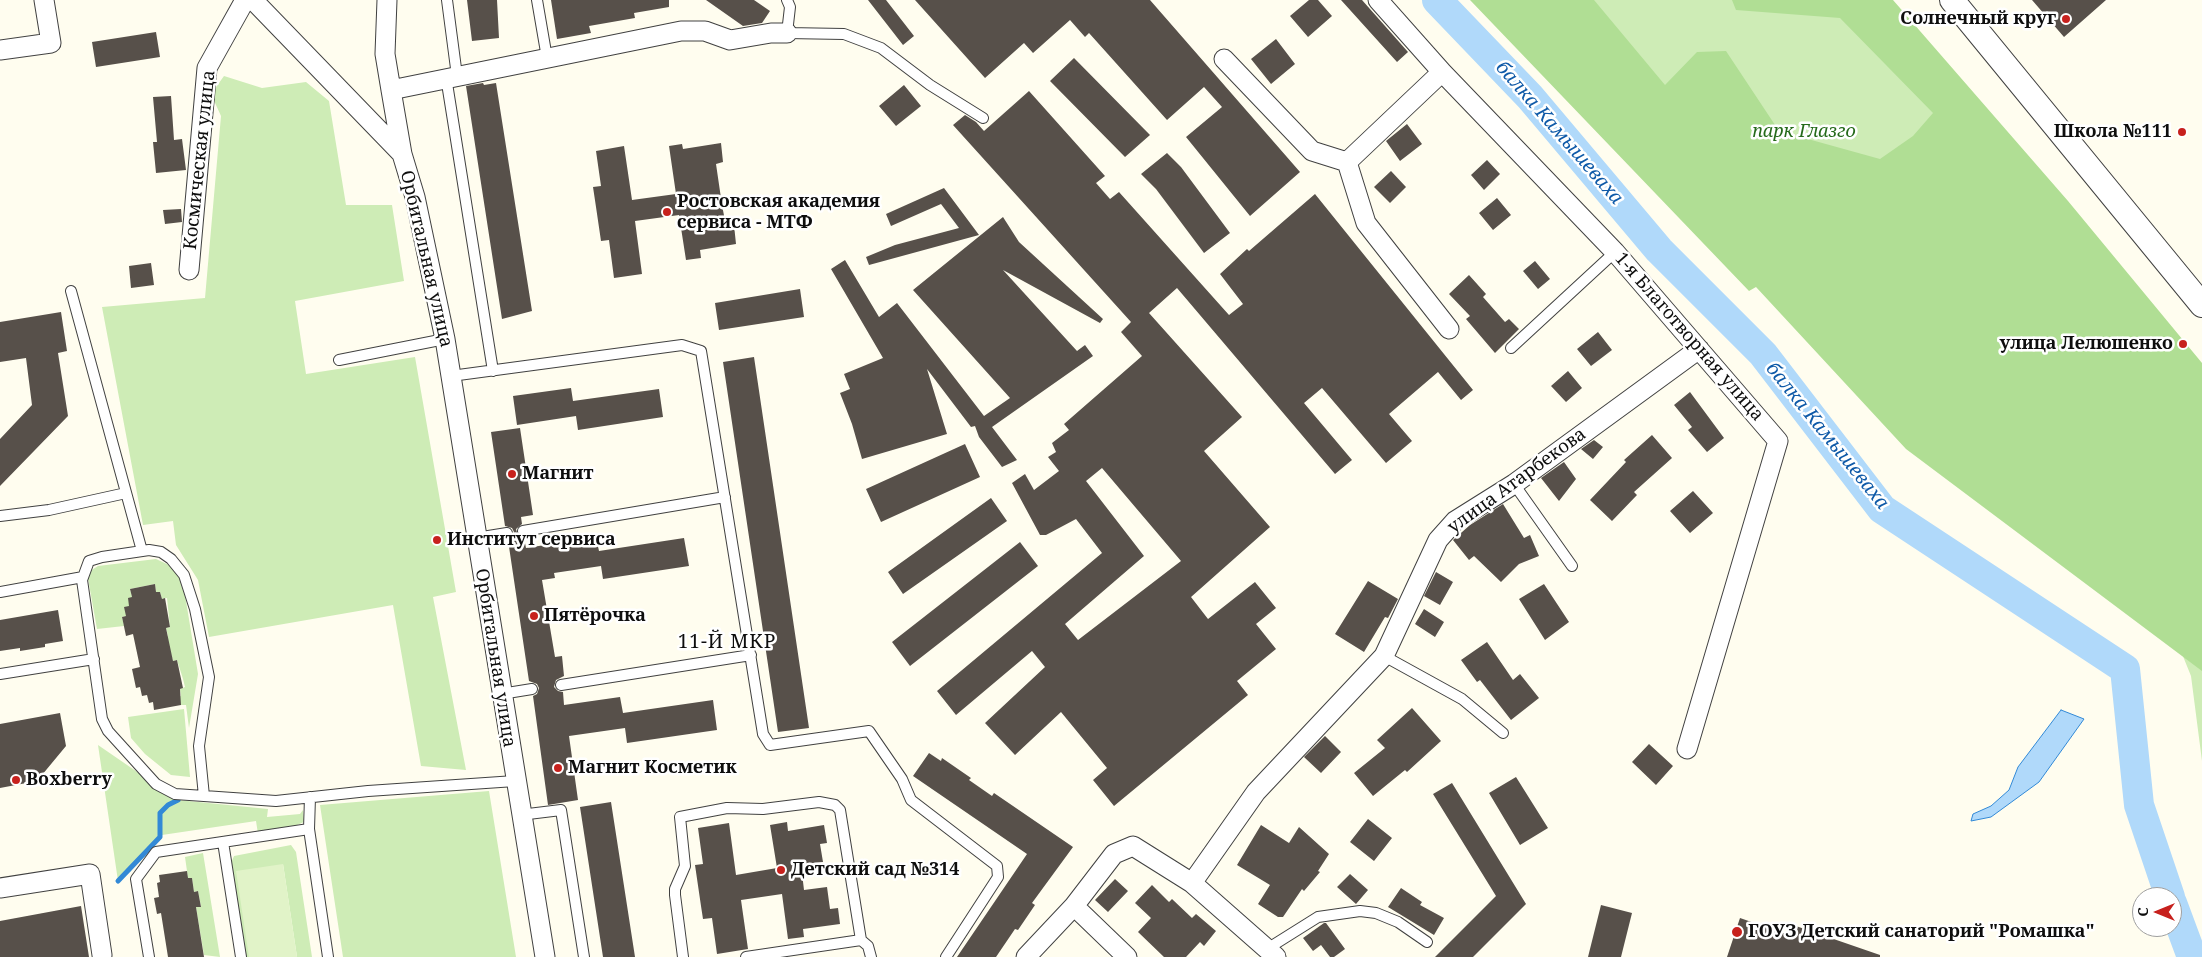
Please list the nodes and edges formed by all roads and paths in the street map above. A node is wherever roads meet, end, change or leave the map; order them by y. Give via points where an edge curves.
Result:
1 (44, 0) edge
2 (245, 0) edge
3 (253, 0) edge
4 (387, 0) edge
5 (447, 0) edge
6 (537, 0) edge
7 (787, 0) edge
8 (1378, 0) edge
9 (1952, 0) edge
10 (787, 34) junction
11 (0, 50) edge
12 (547, 58) junction
13 (1224, 60) dead end
14 (1442, 72) junction
15 (451, 76) junction
16 (391, 90) junction
17 (983, 118) dead end
18 (402, 154) junction
19 (1347, 162) junction
20 (1615, 252) junction
21 (189, 270) dead end
22 (71, 291) dead end
23 (2202, 305) edge
24 (1449, 329) dead end
25 (445, 339) junction
26 (1511, 348) dead end
27 (1699, 349) junction
28 (339, 360) dead end
29 (493, 371) junction
30 (451, 376) junction
31 (1514, 484) junction
32 (126, 493) junction
33 (725, 498) junction
34 (0, 516) edge
35 (523, 531) dead end
36 (507, 533) dead end
37 (476, 538) junction
38 (142, 551) junction
39 (1572, 566) dead end
40 (83, 577) junction
41 (0, 592) edge
42 (751, 655) junction
43 (1384, 656) junction
44 (94, 659) junction
45 (0, 674) edge
46 (562, 684) dead end
47 (532, 689) dead end
48 (501, 694) junction
49 (1503, 733) dead end
50 (1687, 749) dead end
51 (514, 781) junction
52 (204, 796) junction
53 (310, 797) junction
54 (520, 815) junction
55 (309, 829) junction
56 (222, 842) junction
57 (1192, 883) junction
58 (0, 888) edge
59 (1074, 906) junction
60 (861, 940) junction
61 (1427, 942) dead end
62 (1271, 953) edge
63 (102, 955) dead end
64 (149, 957) edge
65 (241, 957) edge
66 (328, 957) edge
67 (545, 957) edge
68 (584, 957) edge
69 (683, 957) edge
70 (746, 957) edge
71 (871, 957) edge
72 (946, 957) edge
73 (1026, 957) edge
74 (1127, 957) edge

1 - 11 street via 51,43
2 - 21 street, Космическая улица via 207,68
3 - 18 street
4 - 16 street, Орбитальная улица via 385,54
5 - 15 lane
6 - 12 lane
7 - 10 lane via 790,7
8 - 14 street, 1-я Благотворная улица
9 - 23 street
10 - 12 street via 771,33 730,40 705,31 681,31
10 - 17 lane via 844,34 881,48 930,85
12 - 15 street
13 - 19 street via 1312,151
14 - 19 street
14 - 20 street, 1-я Благотворная улица
15 - 16 street
15 - 29 lane
16 - 18 street, Орбитальная улица
18 - 25 street, Орбитальная улица via 415,197
19 - 24 street via 1366,223
20 - 26 lane
20 - 27 street, 1-я Благотворная улица
22 - 32 lane
25 - 28 lane
25 - 30 street, Орбитальная улица
27 - 31 street, улица Атарбекова
27 - 50 street, 1-я Благотворная улица via 1778,440
29 - 30 lane
29 - 33 lane via 682,346 701,351
30 - 37 street, Орбитальная улица
31 - 39 lane
31 - 43 street, улица Атарбекова via 1455,521 1438,540
32 - 34 lane via 49,510
32 - 38 lane
33 - 35 lane
33 - 42 lane
36 - 37 lane
37 - 48 street, Орбитальная улица
38 - 40 lane via 89,561
38 - 52 lane via 161,552 171,559 184,575 195,609 208,677 199,746
40 - 41 lane
40 - 44 lane
42 - 46 lane
42 - 72 lane via 763,734 770,745 869,731 902,779 911,800 997,866 998,877
43 - 49 lane via 1462,700
43 - 57 street, улица Атарбекова via 1256,792
44 - 45 lane
44 - 52 lane via 102,718 108,731 156,784 175,794
47 - 48 lane
48 - 51 street, Орбитальная улица
51 - 53 lane
51 - 54 street, Орбитальная улица
52 - 53 lane via 276,801
53 - 55 lane
54 - 67 street, Орбитальная улица
54 - 68 lane via 561,810
55 - 56 lane
55 - 66 lane
56 - 64 lane via 156,852 136,878
56 - 65 lane
57 - 59 street via 1133,846 1114,854
57 - 62 street
58 - 63 street via 90,874
59 - 73 street
59 - 74 street
60 - 69 lane via 838,807 819,802 763,809 727,808 680,817 685,866 675,895
60 - 70 lane
60 - 71 lane via 868,946
61 - 62 lane via 1398,922 1360,911 1318,917

